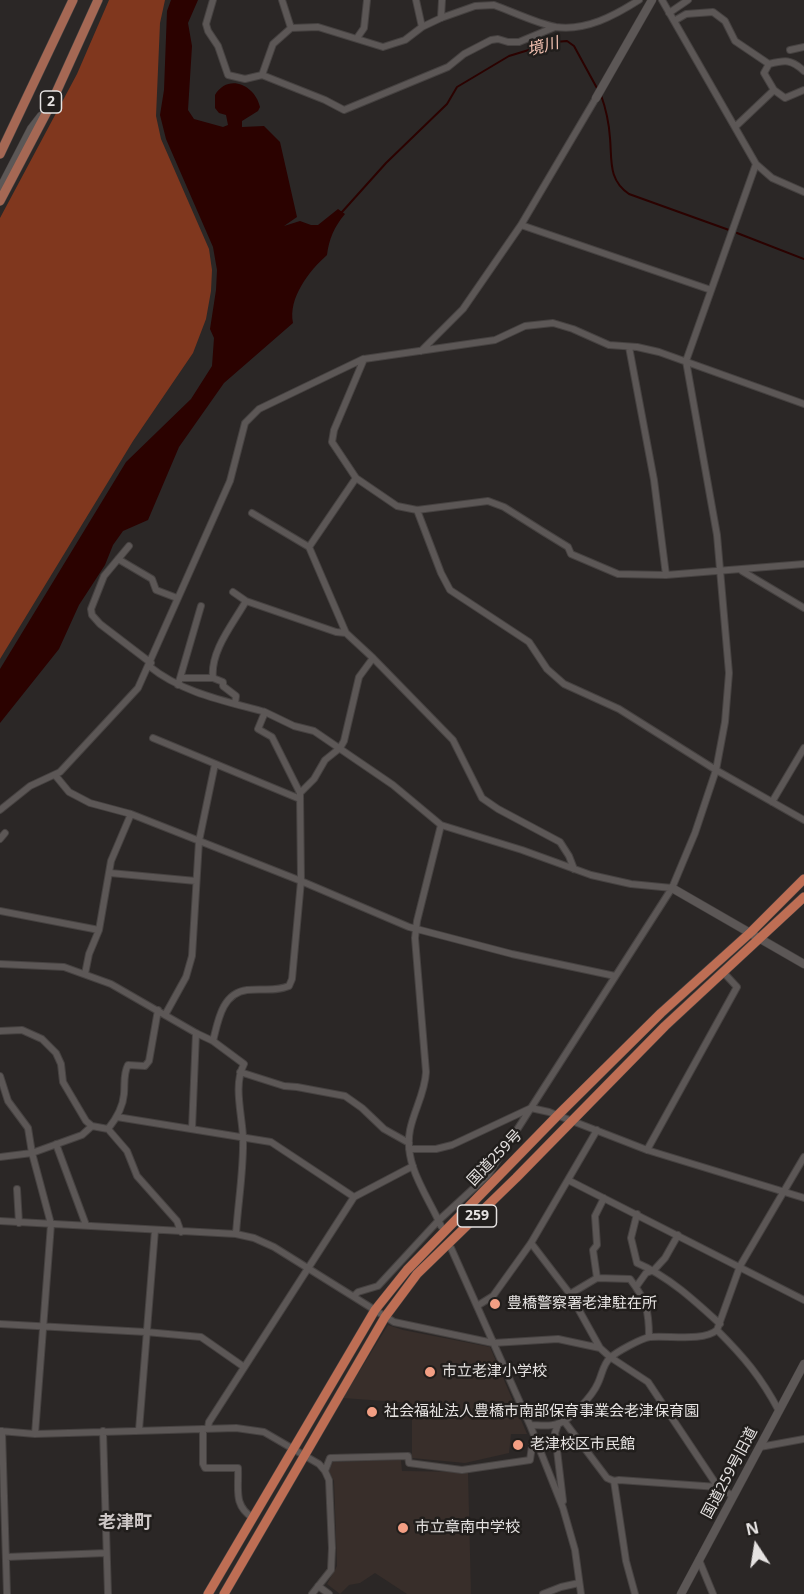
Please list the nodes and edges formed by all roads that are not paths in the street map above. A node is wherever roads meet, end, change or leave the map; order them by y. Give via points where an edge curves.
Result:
1 (73, 0) edge
2 (98, 0) edge
3 (213, 0) edge
4 (282, 0) edge
5 (367, 0) edge
6 (416, 0) edge
7 (442, 0) edge
8 (639, 0) edge
9 (652, 0) edge
10 (662, 0) edge
11 (688, 0) edge
12 (669, 13) junction
13 (441, 18) junction
14 (674, 21) junction
15 (422, 27) junction
16 (555, 27) junction
17 (291, 28) junction
18 (357, 39) junction
19 (804, 47) edge
20 (790, 50) dead end
21 (769, 64) junction
22 (804, 71) edge
23 (262, 75) junction
24 (774, 90) junction
25 (804, 90) edge
26 (596, 98) joint
27 (50, 106) junction
28 (735, 127) junction
29 (0, 154) edge
30 (756, 164) junction
31 (0, 189) edge
32 (804, 192) edge
33 (0, 201) edge
34 (521, 225) junction
35 (711, 290) junction
36 (629, 347) junction
37 (420, 351) junction
38 (364, 359) junction
39 (686, 362) junction
40 (804, 404) edge
41 (356, 478) junction
42 (417, 510) junction
43 (252, 513) dead end
44 (129, 546) dead end
45 (309, 547) junction
46 (118, 559) junction
47 (804, 564) edge
48 (741, 570) junction
49 (720, 571) junction
50 (666, 575) junction
51 (233, 592) dead end
52 (177, 598) junction
53 (246, 601) junction
54 (201, 606) dead end
55 (804, 608) edge
56 (346, 633) junction
57 (373, 658) junction
58 (150, 665) junction
59 (213, 678) junction
60 (180, 682) junction
61 (235, 704) junction
62 (265, 712) junction
63 (153, 738) dead end
64 (340, 748) junction
65 (804, 748) edge
66 (215, 764) junction
67 (716, 770) junction
68 (55, 775) junction
69 (300, 796) junction
70 (772, 802) junction
71 (0, 810) edge
72 (131, 814) junction
73 (804, 820) edge
74 (441, 825) junction
75 (5, 833) dead end
76 (0, 839) edge
77 (200, 841) junction
78 (574, 869) junction
79 (110, 873) junction
80 (804, 879) edge
81 (196, 881) junction
82 (301, 881) junction
83 (672, 888) junction
84 (804, 897) edge
85 (0, 911) edge
86 (416, 929) junction
87 (99, 930) junction
88 (751, 932) junction
89 (761, 938) junction
90 (0, 964) edge
91 (804, 964) edge
92 (724, 973) junction
93 (85, 974) junction
94 (615, 976) junction
95 (158, 1010) junction
96 (165, 1015) junction
97 (0, 1031) edge
98 (196, 1033) junction
99 (213, 1041) junction
100 (240, 1072) junction
101 (0, 1076) edge
102 (531, 1108) junction
103 (558, 1115) junction
104 (117, 1117) junction
105 (573, 1120) junction
106 (92, 1126) junction
107 (108, 1129) junction
108 (192, 1129) junction
109 (597, 1131) junction
110 (243, 1138) junction
111 (56, 1144) junction
112 (409, 1146) junction
113 (647, 1150) junction
114 (32, 1153) junction
115 (0, 1157) edge
116 (804, 1157) edge
117 (413, 1166) junction
118 (568, 1180) junction
119 (17, 1189) dead end
120 (784, 1192) junction
121 (354, 1197) junction
122 (604, 1198) junction
123 (804, 1198) edge
124 (636, 1214) junction
125 (0, 1221) edge
126 (20, 1223) junction
127 (440, 1223) junction
128 (51, 1224) junction
129 (86, 1225) junction
130 (155, 1230) junction
131 (181, 1232) junction
132 (236, 1234) junction
133 (678, 1235) junction
134 (531, 1243) junction
135 (451, 1248) dead end
136 (740, 1266) junction
137 (307, 1268) junction
138 (654, 1270) junction
139 (597, 1278) junction
140 (636, 1287) junction
141 (570, 1294) junction
142 (354, 1296) junction
143 (804, 1300) edge
144 (477, 1306) junction
145 (375, 1311) junction
146 (385, 1317) junction
147 (0, 1324) edge
148 (44, 1326) junction
149 (718, 1327) junction
150 (146, 1332) junction
151 (649, 1337) junction
152 (493, 1343) junction
153 (600, 1348) junction
154 (610, 1357) junction
155 (244, 1367) junction
156 (803, 1367) edge
157 (779, 1411) junction
158 (561, 1422) junction
159 (530, 1425) junction
160 (205, 1428) junction
161 (139, 1430) junction
162 (1, 1431) edge
163 (102, 1431) junction
164 (35, 1434) junction
165 (804, 1439) edge
166 (537, 1442) junction
167 (760, 1447) junction
168 (292, 1448) junction
169 (304, 1455) junction
170 (325, 1471) junction
171 (614, 1481) junction
172 (718, 1487) junction
173 (733, 1497) junction
174 (563, 1508) junction
175 (253, 1518) junction
176 (106, 1553) junction
177 (6, 1557) junction
178 (699, 1560) junction
179 (579, 1583) junction
180 (318, 1586) junction
181 (7, 1594) edge
182 (108, 1594) edge
183 (208, 1594) edge
184 (224, 1594) edge
185 (312, 1594) edge
186 (329, 1594) edge
187 (543, 1594) edge
188 (581, 1594) edge
189 (635, 1594) edge
190 (681, 1594) edge
191 (713, 1594) edge

1 - 29 main road, 2
2 - 27 main road, 2
3 - 23 street via 206,24 228,75 246,80
4 - 17 street
5 - 18 street via 364,28
6 - 15 street
7 - 13 street
8 - 16 street via 584,26
9 - 26 street
10 - 12 street
11 - 12 street
12 - 14 street
13 - 15 street
13 - 16 street via 483,4
14 - 21 street via 686,14 713,12 725,21 735,41
14 - 28 street
15 - 18 street via 405,40 383,46
16 - 23 street via 519,42 490,40 448,67 344,110
17 - 18 street via 318,27
17 - 23 street via 273,44
19 - 20 street
21 - 22 street via 786,60
21 - 24 street via 764,73
24 - 25 street via 785,98
24 - 28 street
26 - 34 street
27 - 31 street via 31,129
27 - 33 main road, 2
28 - 30 street
30 - 32 street via 772,178
30 - 35 street
34 - 35 street
34 - 37 street via 463,309
35 - 39 street
36 - 37 street via 609,345 553,323 525,326 495,340
36 - 39 street
36 - 50 street via 654,480
37 - 38 street
38 - 41 street via 332,442
38 - 52 street via 259,409 245,423 230,481
39 - 40 street
39 - 49 street
41 - 42 street via 398,507
41 - 45 street
42 - 50 street via 488,501 568,547 571,554 618,574
42 - 67 street via 450,590 529,642 547,669 564,684 619,709
43 - 45 street
44 - 46 street
45 - 56 street
46 - 52 street via 152,579 156,590
46 - 58 street via 104,576 92,615
47 - 48 street
48 - 49 street
48 - 55 street
49 - 50 street
49 - 67 street via 729,673
51 - 53 street
52 - 58 street
53 - 56 street
53 - 59 street via 217,652
54 - 60 street
56 - 57 street
57 - 64 street via 359,677
57 - 78 street via 453,740 482,798 560,842
58 - 60 street via 163,678
58 - 68 street via 138,688
59 - 60 street
59 - 61 street via 223,682 236,696
60 - 61 street
61 - 62 street
62 - 64 street via 314,731
62 - 69 street via 258,729 272,737
63 - 66 street
64 - 69 street via 324,760
64 - 74 street
65 - 70 street
66 - 69 street
66 - 77 street
67 - 70 street
67 - 83 street
68 - 71 street via 30,786
68 - 72 street via 78,797
69 - 82 street
70 - 73 street
72 - 77 street
72 - 79 street via 111,861
74 - 78 street
74 - 86 street
75 - 76 street
77 - 81 street
77 - 82 street
78 - 83 street via 631,884
79 - 81 street
79 - 87 street
80 - 88 highway, 国道259号 / 259
81 - 96 street via 192,956 186,977
82 - 86 street
82 - 99 street via 289,986 279,990 247,990 227,1000
83 - 88 street
83 - 94 street
84 - 89 highway, 国道259号 / 259
85 - 87 street
86 - 94 street
86 - 112 street via 426,1072
87 - 93 street
88 - 89 street
88 - 103 highway, 国道259号 / 259 via 661,1012
89 - 91 street
89 - 92 highway, 国道259号 / 259
90 - 93 street via 64,967
92 - 105 highway, 国道259号 / 259 via 665,1026
92 - 113 street via 737,987
93 - 95 street
94 - 102 street
95 - 96 street
95 - 104 street via 149,1061 145,1066 128,1065 124,1071 124,1096
96 - 98 street
97 - 106 street via 22,1030 42,1039 56,1053 63,1082
98 - 99 street
98 - 108 street
99 - 100 street via 244,1064
100 - 110 street
100 - 112 street via 273,1084 345,1096
101 - 114 street via 8,1101 28,1128
102 - 103 street
102 - 112 street via 452,1145 436,1149
102 - 127 street via 488,1174
103 - 105 street
103 - 145 highway, 国道259号 / 259 via 407,1270
104 - 107 street
104 - 108 street
105 - 109 street
105 - 146 highway, 国道259号 / 259 via 417,1274
106 - 107 street
106 - 111 street via 82,1135
107 - 131 street via 127,1151 137,1176 177,1221
108 - 110 street
109 - 113 street
109 - 118 street
110 - 121 street via 271,1142
110 - 132 street
111 - 114 street
111 - 129 street
112 - 117 street
113 - 120 street
114 - 115 street
114 - 128 street
116 - 120 street
117 - 121 street
117 - 127 street
118 - 122 street
118 - 134 street
119 - 126 street
120 - 123 street
120 - 136 street
121 - 137 street
122 - 124 street
122 - 139 street via 595,1216 597,1245 593,1250
124 - 133 street
124 - 138 street via 631,1238 637,1263
125 - 126 street
126 - 128 street
127 - 142 street via 378,1286
128 - 129 street
128 - 148 street
129 - 130 street
130 - 131 street
130 - 150 street
131 - 132 street
132 - 137 street via 274,1246
133 - 136 street
133 - 138 street
134 - 141 street
134 - 144 street via 493,1296
135 - 144 street
136 - 143 street
136 - 149 street
137 - 142 street
137 - 155 street
138 - 140 street via 646,1273
138 - 149 street via 697,1302
139 - 140 street via 623,1277
139 - 141 street
140 - 151 street via 645,1300
141 - 153 street
142 - 145 street
144 - 152 street
145 - 146 street
145 - 168 highway, 国道259号 / 259
146 - 152 street
146 - 169 highway, 国道259号 / 259
147 - 148 street
148 - 150 street
148 - 164 street
149 - 151 street via 714,1333 703,1335
149 - 157 street via 764,1382
150 - 155 street via 201,1337
150 - 161 street
151 - 154 street
152 - 153 street via 558,1339
152 - 159 street
153 - 154 street
154 - 158 street via 587,1401
154 - 172 street via 648,1382
155 - 160 street
156 - 157 street, 国道259号旧道
157 - 167 street, 国道259号旧道
158 - 159 street
158 - 171 street via 607,1478
158 - 174 street via 555,1433
159 - 166 street
160 - 161 street
160 - 168 street via 264,1432
160 - 175 street via 203,1464 206,1468 238,1468 239,1504
161 - 163 street
162 - 164 street
162 - 177 street
163 - 164 street
163 - 176 street
165 - 167 street
166 - 170 street via 532,1446 530,1460 462,1470 409,1463 408,1456 330,1458
166 - 174 street
167 - 173 street, 国道259号旧道
168 - 169 street
168 - 175 highway, 国道259号 / 259
169 - 170 street
169 - 184 highway, 国道259号 / 259
170 - 180 street via 329,1480 331,1570
171 - 172 street
171 - 189 street via 626,1562
172 - 173 street
173 - 178 street, 国道259号旧道
174 - 179 street
175 - 183 highway, 国道259号 / 259
176 - 177 street
176 - 182 street
177 - 181 street
178 - 190 street, 国道259号旧道
178 - 191 street
179 - 187 street
179 - 188 street
180 - 185 street
180 - 186 street

